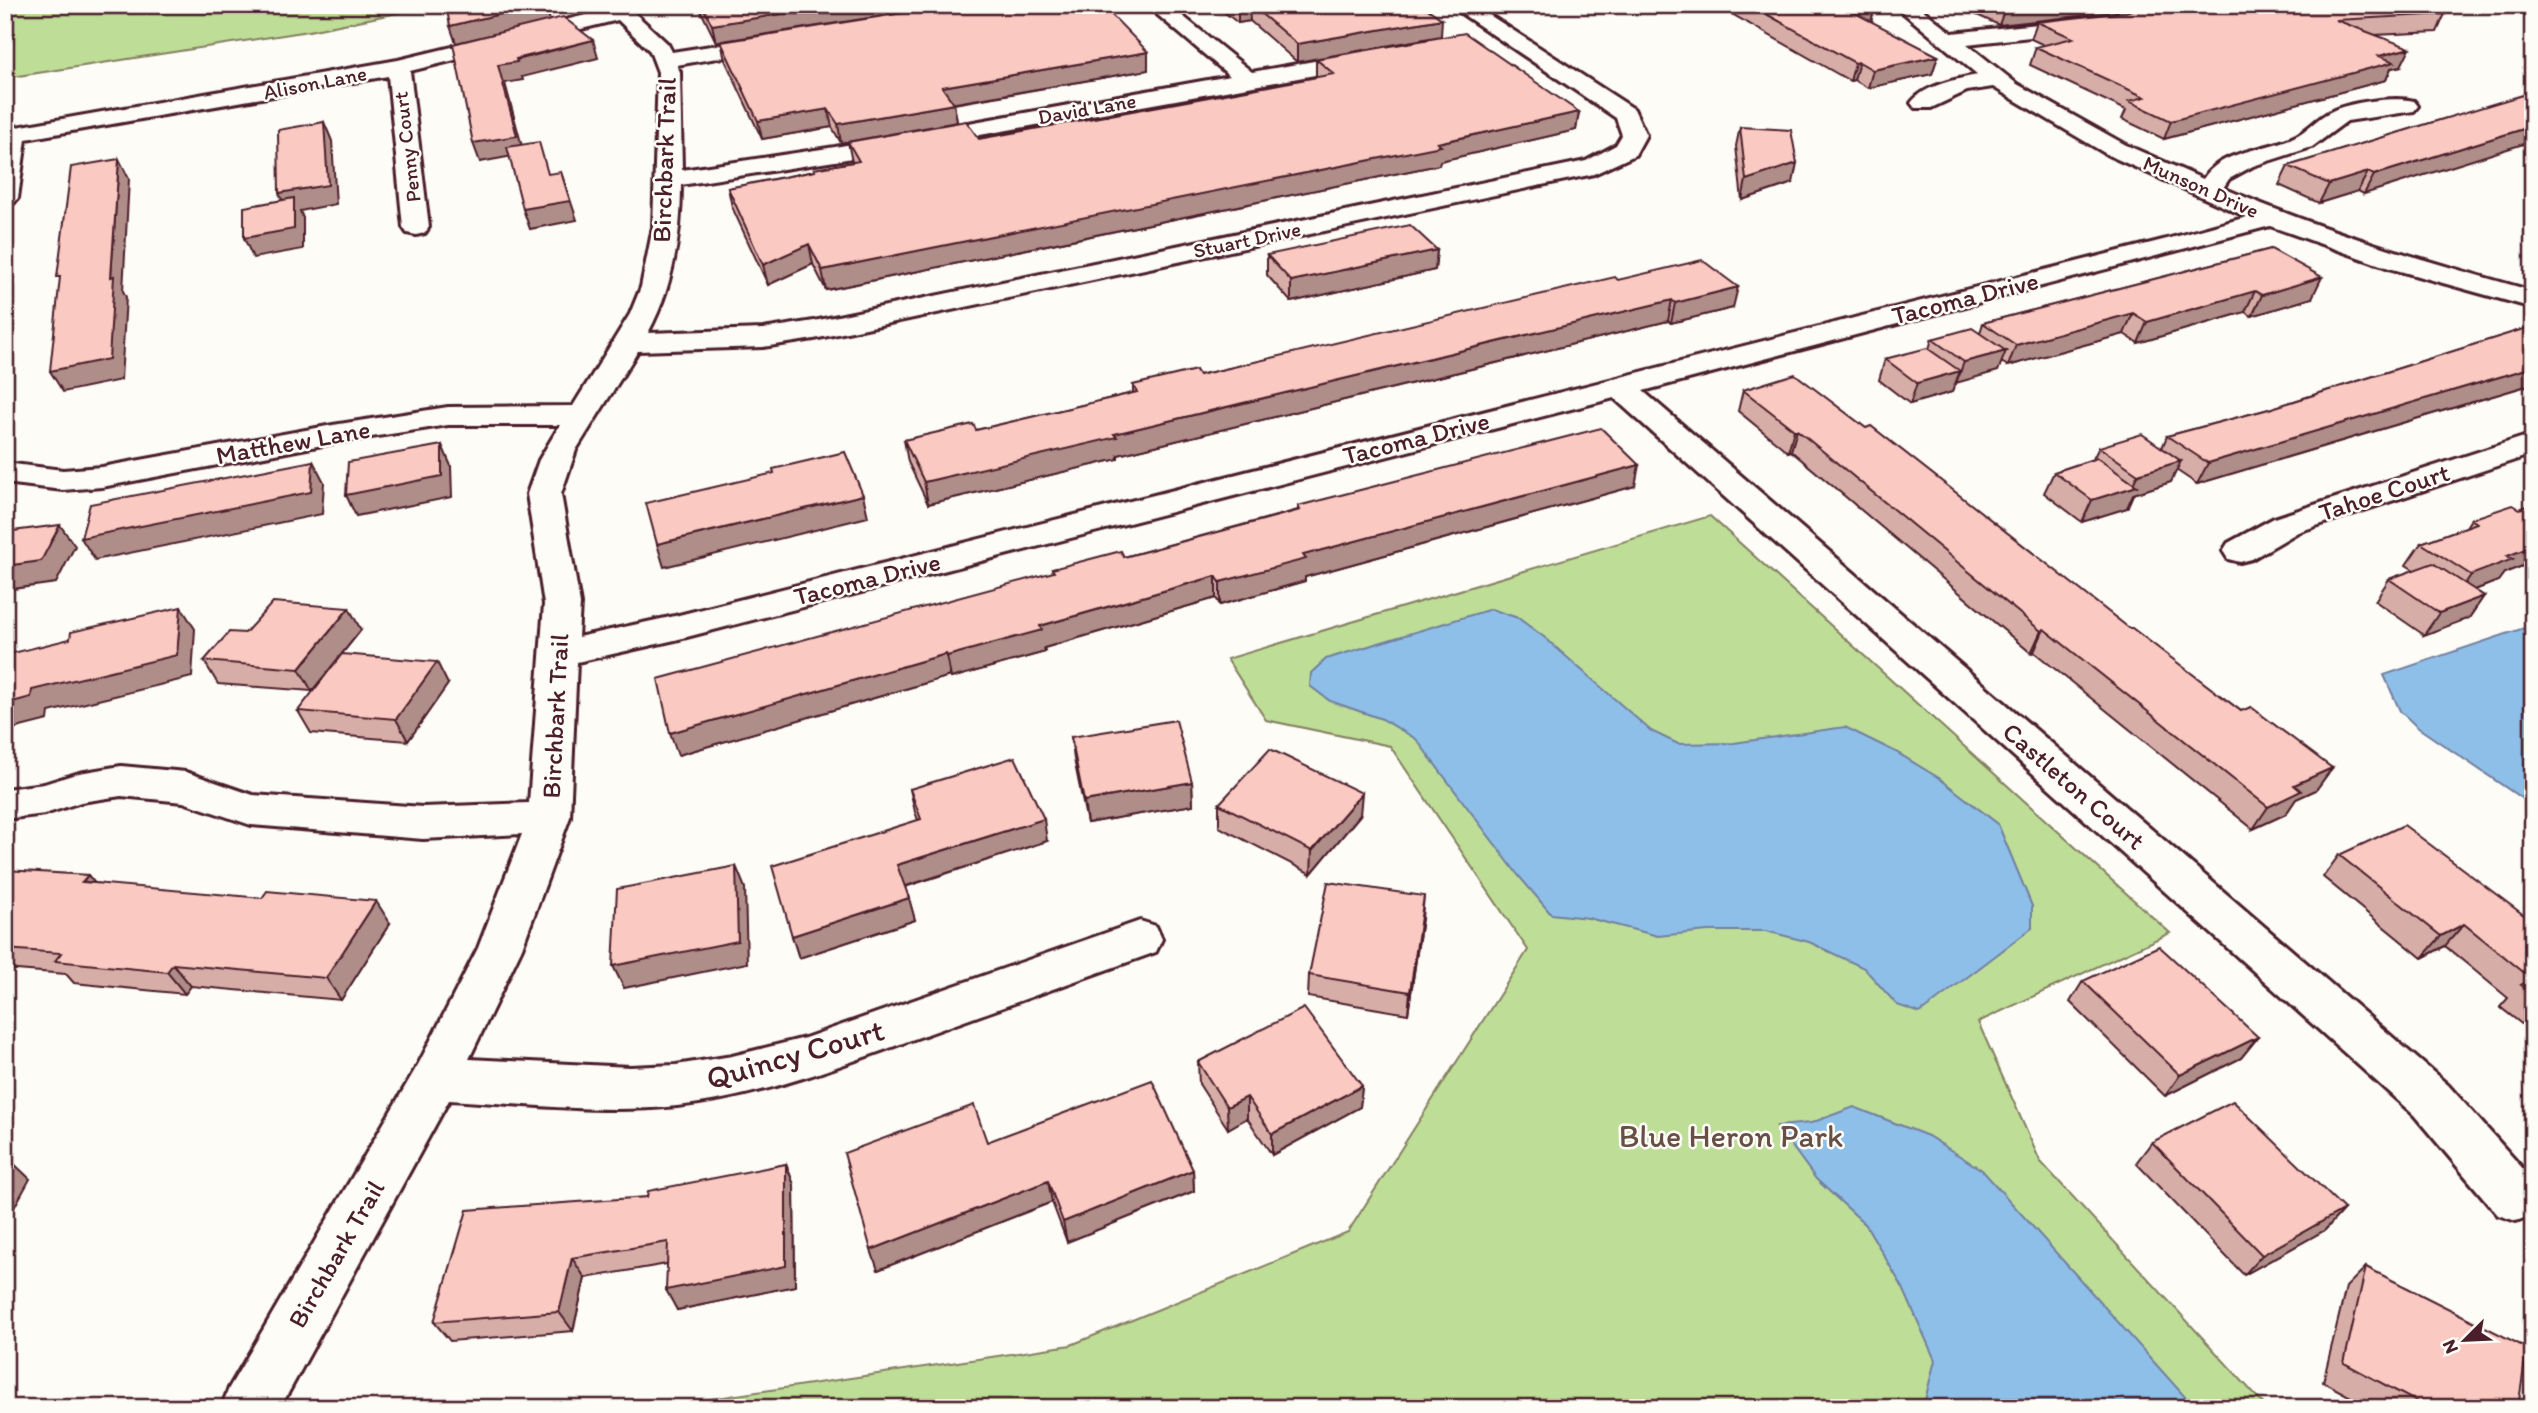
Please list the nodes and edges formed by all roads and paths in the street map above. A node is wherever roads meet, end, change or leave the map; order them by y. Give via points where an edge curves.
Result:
1 (1156, 5) edge
2 (1459, 5) edge
3 (1904, 5) edge
4 (617, 9) edge
5 (2108, 22) edge
6 (1505, 34) junction
7 (2006, 35) junction
8 (1478, 39) edge
9 (790, 40) edge
10 (1948, 40) junction
11 (1383, 56) edge
12 (666, 60) junction
13 (1974, 61) junction
14 (398, 67) junction
15 (1248, 80) junction
16 (1998, 80) junction
17 (1923, 103) dead end
18 (2406, 106) dead end
19 (10, 136) edge
20 (2244, 161) junction
21 (2152, 166) junction
22 (667, 180) junction
23 (2208, 192) junction
24 (5, 198) edge
25 (2271, 218) junction
26 (416, 227) dead end
27 (2533, 300) edge
28 (626, 343) junction
29 (1619, 386) junction
30 (583, 415) junction
31 (2533, 443) edge
32 (5, 472) edge
33 (2240, 551) dead end
34 (560, 653) junction
35 (5, 804) edge
36 (549, 817) junction
37 (1140, 939) dead end
38 (436, 1078) junction
39 (2516, 1198) dead end
40 (249, 1408) edge

1 - 15 street
2 - 6 street, Stuart Drive
3 - 10 street, Munson Drive
4 - 12 street, Birchbark Trail
4 - 14 street, Alison Lane
5 - 7 street
6 - 8 street
6 - 28 street, Stuart Drive via 1626,114 1634,135 1626,150 1594,167 814,330 763,338
7 - 10 street
7 - 13 street via 2012,51
9 - 12 street
10 - 13 street, Munson Drive
11 - 15 street, David Lane
12 - 22 street, Birchbark Trail
13 - 16 street, Munson Drive
14 - 19 street, Alison Lane
14 - 26 street, Penny Court
15 - 22 street, David Lane
16 - 17 street via 1947,88
16 - 21 street, Munson Drive via 2081,131
18 - 20 street via 2339,116 2303,142
19 - 24 street
20 - 21 street via 2193,157 2165,159
20 - 23 street via 2219,174
21 - 23 street, Munson Drive
22 - 28 street, Birchbark Trail via 658,272 645,313
23 - 25 street, Munson Drive
25 - 27 street, Munson Drive via 2399,262
25 - 29 street, Tacoma Drive
28 - 30 street, Birchbark Trail
29 - 34 street, Tacoma Drive via 689,625
29 - 39 street, Castleton Court via 2431,1100
30 - 32 street, Matthew Lane via 448,416 102,477 63,480
30 - 34 street, Birchbark Trail via 554,459 544,494 562,604
31 - 33 street, Tahoe Court via 2286,525
34 - 36 street, Birchbark Trail
35 - 36 street via 121,781 186,787 251,810 366,820 423,823
36 - 38 street, Birchbark Trail via 500,948
37 - 38 street, Quincy Court via 805,1058 750,1073 669,1086 613,1088
38 - 40 street, Birchbark Trail

